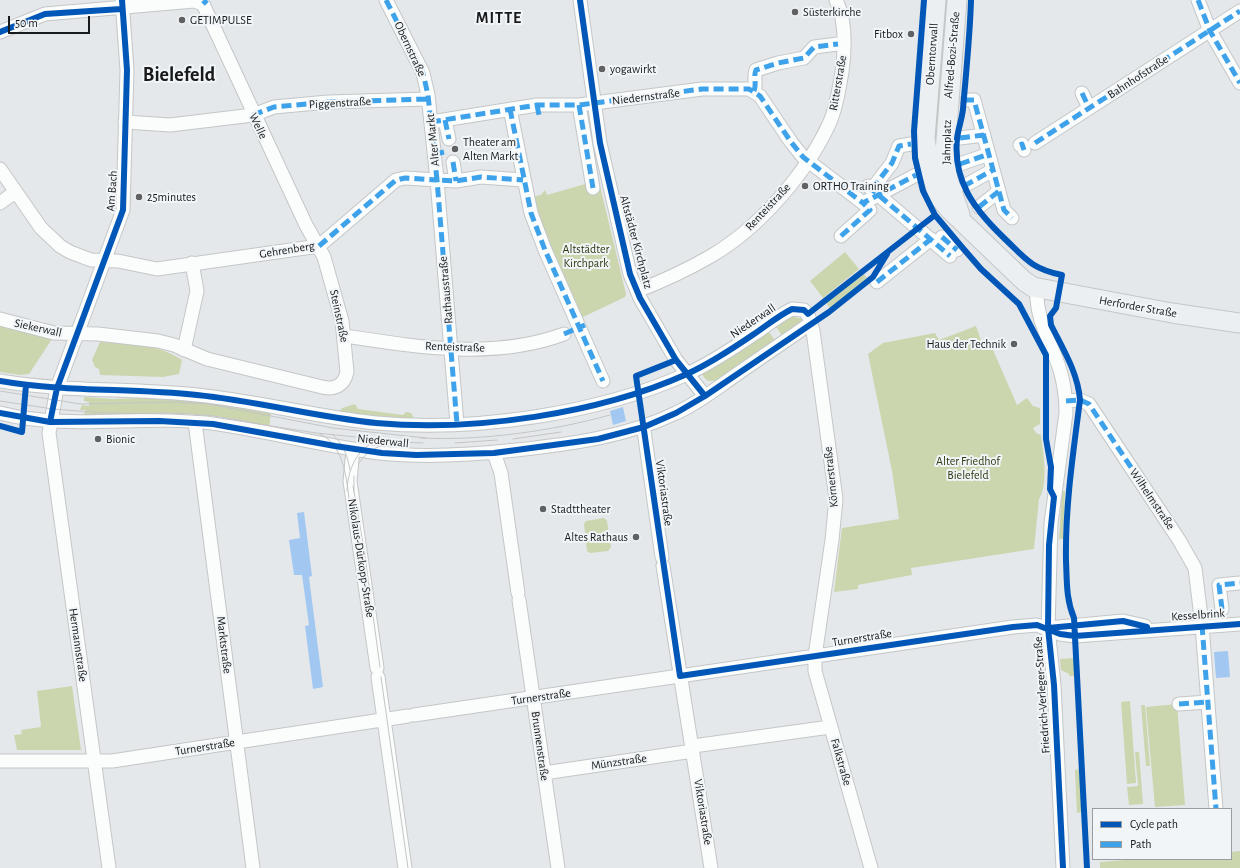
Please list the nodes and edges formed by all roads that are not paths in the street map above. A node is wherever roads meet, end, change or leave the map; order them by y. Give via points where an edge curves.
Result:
1 (386, 0) edge
2 (580, 0) edge
3 (836, 0) edge
4 (936, 0) edge
5 (957, 0) edge
6 (1198, 0) edge
7 (205, 2) edge
8 (122, 4) edge
9 (1240, 11) edge
10 (1210, 31) junction
11 (0, 32) edge
12 (838, 44) dead end
13 (1240, 83) edge
14 (754, 91) junction
15 (1082, 93) dead end
16 (428, 99) junction
17 (967, 100) dead end
18 (594, 104) junction
19 (579, 106) junction
20 (928, 107) joint
21 (1089, 108) junction
22 (510, 109) junction
23 (948, 109) joint
24 (253, 115) junction
25 (445, 120) junction
26 (125, 122) junction
27 (431, 122) junction
28 (984, 135) junction
29 (964, 138) dead end
30 (448, 139) dead end
31 (1036, 143) dead end
32 (911, 144) dead end
33 (989, 154) junction
34 (808, 161) junction
35 (453, 162) dead end
36 (960, 164) dead end
37 (0, 170) edge
38 (993, 170) junction
39 (916, 175) dead end
40 (405, 178) joint
41 (438, 180) junction
42 (523, 180) junction
43 (456, 181) junction
44 (966, 185) dead end
45 (593, 188) dead end
46 (873, 190) junction
47 (999, 191) junction
48 (15, 192) junction
49 (861, 201) junction
50 (0, 203) edge
51 (985, 205) dead end
52 (1012, 218) dead end
53 (962, 220) junction
54 (842, 236) dead end
55 (939, 238) junction
56 (318, 246) junction
57 (954, 253) dead end
58 (105, 261) junction
59 (192, 263) junction
60 (877, 282) dead end
61 (1037, 288) junction
62 (637, 291) junction
63 (0, 319) edge
64 (809, 319) junction
65 (1240, 323) edge
66 (576, 329) junction
67 (77, 334) junction
68 (345, 336) junction
69 (451, 348) junction
70 (184, 350) junction
71 (686, 374) junction
72 (0, 381) edge
73 (603, 381) dead end
74 (57, 388) junction
75 (705, 396) junction
76 (1066, 400) junction
77 (0, 413) edge
78 (50, 422) junction
79 (195, 422) junction
80 (456, 424) junction
81 (644, 431) dead end
82 (353, 449) junction
83 (494, 452) junction
84 (1240, 582) edge
85 (1222, 609) dead end
86 (1240, 624) edge
87 (1202, 625) junction
88 (1048, 628) junction
89 (815, 656) junction
90 (680, 676) junction
91 (533, 698) junction
92 (1208, 702) junction
93 (1179, 704) dead end
94 (384, 720) junction
95 (830, 727) junction
96 (236, 742) junction
97 (693, 749) junction
98 (0, 761) edge
99 (94, 762) junction
100 (544, 773) junction
101 (1216, 808) edge
102 (109, 868) edge
103 (253, 868) edge
104 (405, 868) edge
105 (558, 868) edge
106 (711, 868) edge
107 (872, 868) edge
108 (1063, 868) edge

1 - 16 street, Obernstraße via 423,72
2 - 18 street, Altstädter Kirchplatz
3 - 34 street, Ritterstraße via 840,10 843,36 840,86 831,120
4 - 20 street, Oberntorwall
5 - 23 street, Alfred-Bozi-Straße
6 - 10 street
7 - 8 street
7 - 24 street, Welle
8 - 11 street via 45,14
8 - 26 street, Am Bach via 127,61
9 - 10 street, Bahnhofstraße
10 - 13 street
10 - 21 street, Bahnhofstraße
12 - 14 street via 814,47 804,58 756,70
14 - 18 street, Niedernstraße via 730,88 702,89
14 - 34 street
15 - 21 street
16 - 24 street, Piggenstraße via 328,102 274,107
16 - 27 street, Alter Markt
17 - 28 street via 974,100
18 - 19 street, Niedernstraße
18 - 62 street, Altstädter Kirchplatz via 609,184 630,274
19 - 22 street, Niedernstraße via 538,110
19 - 45 street
20 - 53 street, Jahnplatz via 925,142 930,171 939,197
21 - 31 street, Bahnhofstraße
22 - 25 street, Niedernstraße via 465,120
22 - 42 street
23 - 53 street, Jahnplatz via 946,167
24 - 26 street via 170,125
24 - 56 street, Welle
25 - 27 street, Niedernstraße
25 - 30 street, Alter Markt
26 - 58 street, Am Bach via 123,210
27 - 41 street, Alter Markt via 439,153
28 - 29 street
28 - 33 street
32 - 46 street via 899,146 892,163
33 - 36 street
33 - 38 street
34 - 49 street
34 - 62 street, Renteistraße via 761,218 724,248 676,275
35 - 43 street, Alter Markt
37 - 48 street, Gehrenberg
38 - 44 street
38 - 47 street
39 - 46 street
40 - 41 street, Alter Markt
40 - 56 street, Gehrenberg via 396,180
41 - 43 street, Alter Markt
41 - 69 street, Rathausstraße
42 - 43 street, Alter Markt via 481,177
42 - 66 street
46 - 49 street
46 - 55 street
47 - 51 street
47 - 52 street via 1004,210
48 - 50 street
48 - 58 street, Gehrenberg via 52,240 70,252 91,260
49 - 54 street via 870,210
53 - 61 street, Jahnplatz via 1024,281
55 - 57 street
55 - 60 street
56 - 59 street, Gehrenberg
56 - 68 street, Steinstraße via 324,257
58 - 59 street, Gehrenberg via 157,268
58 - 67 street, Am Bach
59 - 70 street via 197,291
61 - 65 street, Herforder Straße
61 - 76 street, Friedrich-Verleger-Straße via 1039,318 1060,369
62 - 71 street, Altstädter Kirchplatz
63 - 67 street, Siekerwall via 54,334
64 - 71 street, Niederwall via 804,310 792,309 720,357
64 - 75 street, Niederwall
64 - 89 street, Körnerstraße via 836,499
66 - 69 street, Renteistraße via 529,345
66 - 73 street
67 - 70 street via 136,337
67 - 74 street, Am Bach
68 - 69 street, Renteistraße via 424,347
68 - 70 street, Steinstraße via 346,378 339,386 329,389 207,359
69 - 80 street, Rathausstraße
71 - 75 street
71 - 80 street, Niederwall via 638,393 575,409 504,420
72 - 74 street, Niederwall
74 - 78 street
74 - 80 street, Niederwall via 198,395 375,423
75 - 83 street, Niederwall via 676,413 618,435
76 - 87 street, Wilhelmstraße via 1084,401 1089,404 1168,523 1195,568
76 - 88 street, Friedrich-Verleger-Straße via 1050,545
77 - 78 street, Niederwall
78 - 79 street, Niederwall
78 - 99 street, Hermannstraße via 50,439
79 - 82 street, Niederwall
79 - 96 street, Marktstraße
81 - 90 street, Viktoriastraße
82 - 83 street, Niederwall via 416,455
82 - 94 street, Nikolaus-Dürkopp-Straße via 350,482
83 - 91 street, Brunnenstraße via 501,473
84 - 85 street via 1219,585
86 - 87 street, Kesselbrink
87 - 88 street, Kesselbrink via 1070,636
87 - 92 street, Kesselbrink
88 - 89 street, Turnerstraße via 1033,625 1007,628
88 - 108 street, Friedrich-Verleger-Straße via 1054,686
89 - 90 street, Turnerstraße
89 - 95 street, Falkstraße via 815,672
90 - 91 street, Turnerstraße
90 - 97 street, Viktoriastraße
91 - 94 street, Turnerstraße
91 - 100 street, Brunnenstraße
92 - 93 street
92 - 101 street, Kesselbrink
94 - 96 street, Turnerstraße
94 - 104 street, Nikolaus-Dürkopp-Straße
95 - 97 street, Münzstraße
95 - 107 street, Falkstraße
96 - 99 street, Turnerstraße
96 - 103 street, Marktstraße
97 - 100 street, Münzstraße
97 - 106 street, Viktoriastraße
98 - 99 street, Turnerstraße
99 - 102 street, Hermannstraße
100 - 105 street, Brunnenstraße

